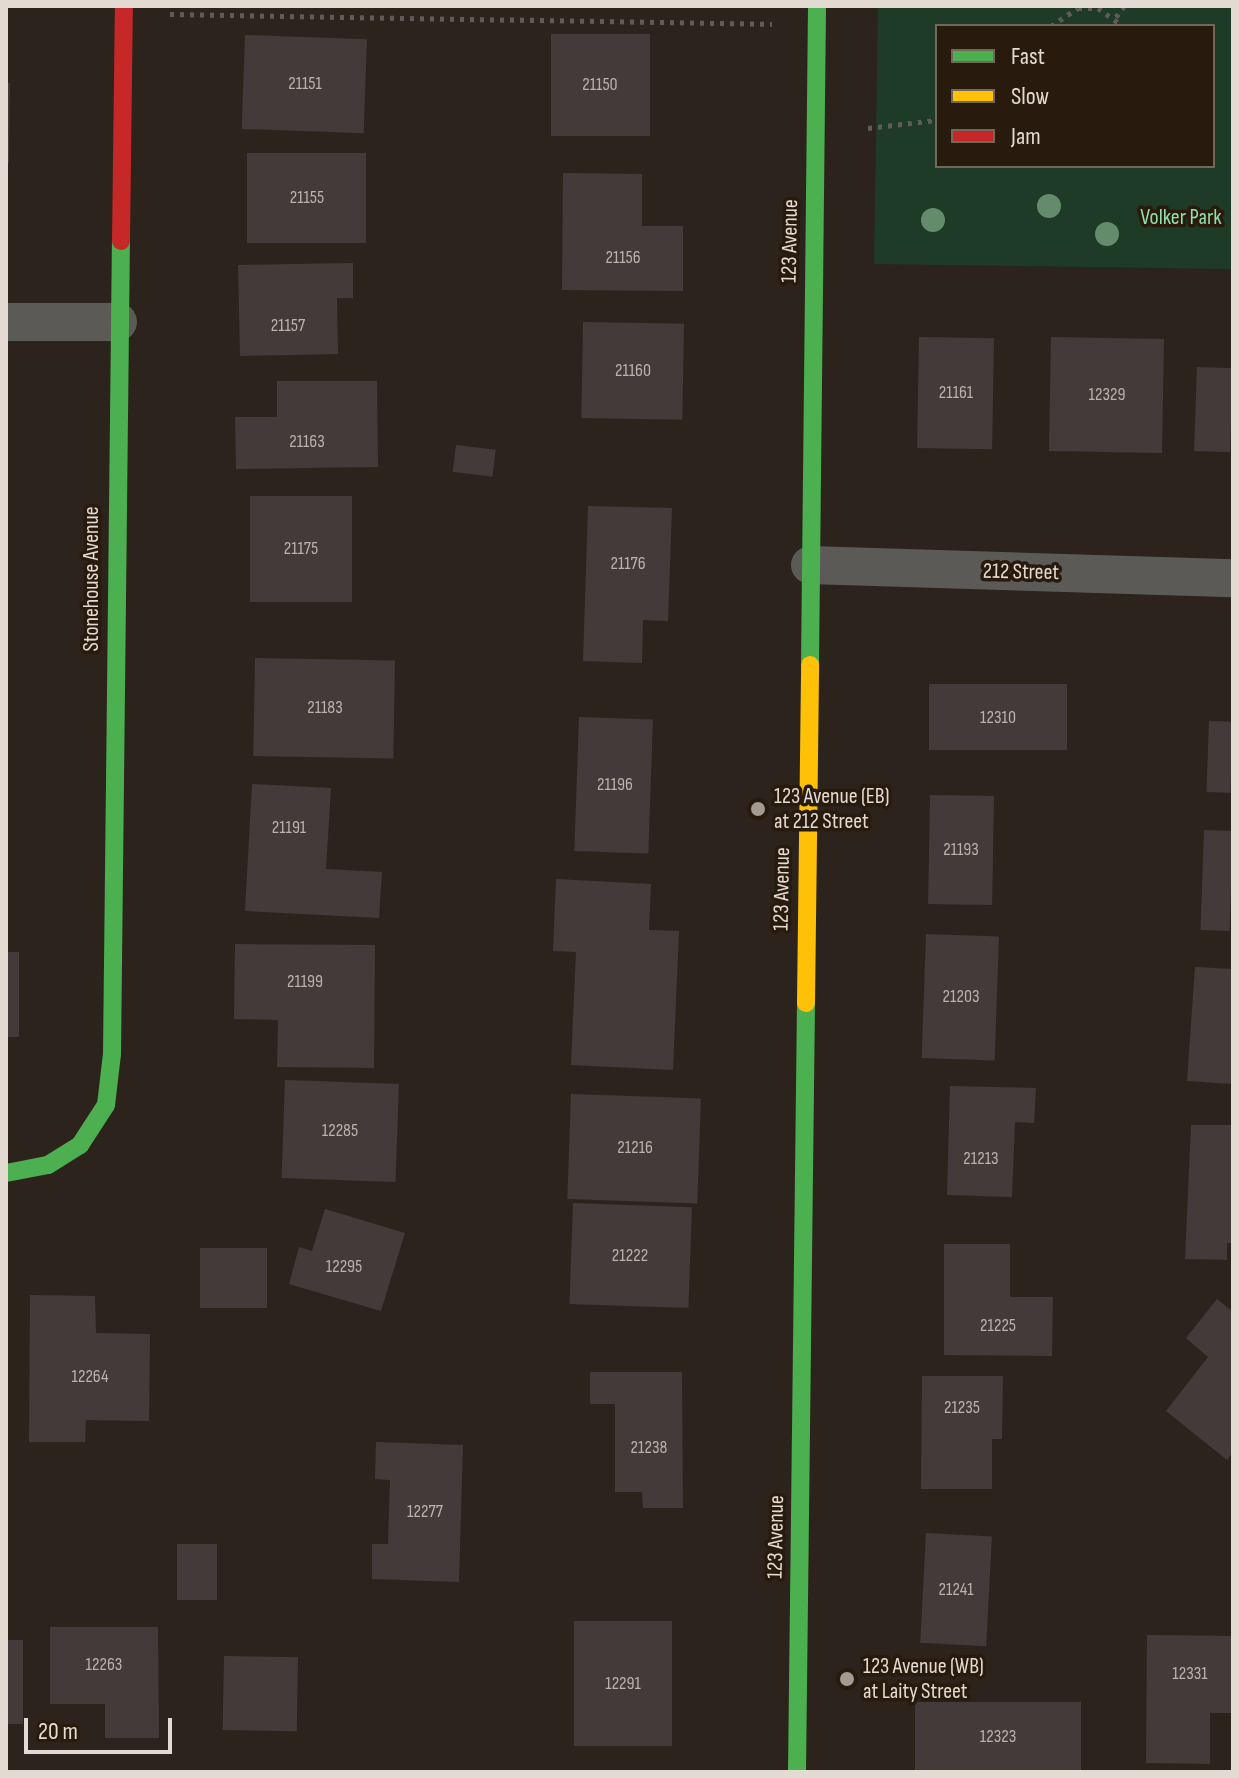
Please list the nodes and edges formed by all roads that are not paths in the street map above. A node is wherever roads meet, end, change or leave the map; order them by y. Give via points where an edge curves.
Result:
1 (124, 9) edge
2 (817, 15) edge
3 (6, 322) edge
4 (118, 322) junction
5 (810, 565) junction
6 (1233, 578) edge
7 (6, 1173) edge
8 (797, 1772) edge

1 - 4 street, Stonehouse Avenue
2 - 5 street, 123 Avenue
3 - 4 street
4 - 7 street, Stonehouse Avenue via 112,1054 106,1105 80,1145 48,1165
5 - 6 street, 212 Street
5 - 8 street, 123 Avenue

